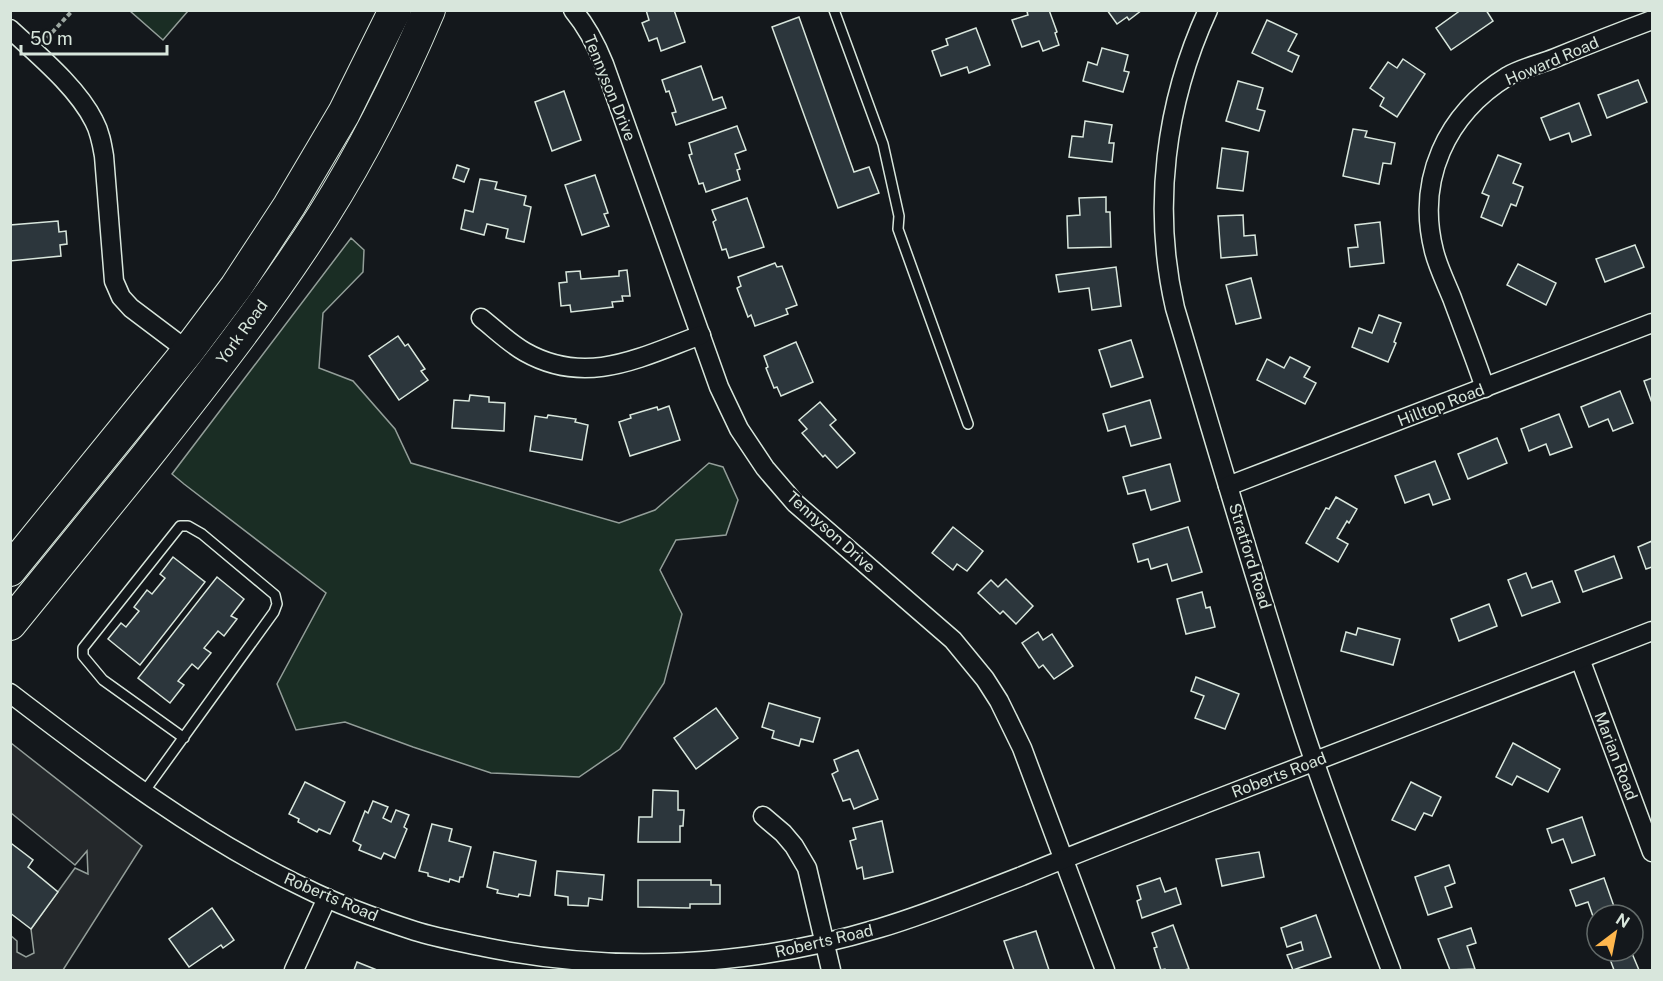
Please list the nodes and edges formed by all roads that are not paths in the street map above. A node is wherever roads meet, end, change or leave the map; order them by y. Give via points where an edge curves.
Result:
1 (395, 10) edge
2 (429, 10) edge
3 (573, 10) edge
4 (834, 10) edge
5 (1208, 10) edge
6 (1653, 20) edge
7 (10, 29) edge
8 (481, 318) dead end
9 (1653, 323) edge
10 (701, 335) junction
11 (188, 351) junction
12 (1485, 388) junction
13 (968, 424) dead end
14 (1228, 486) junction
15 (10, 570) edge
16 (10, 624) edge
17 (1653, 631) edge
18 (1580, 659) junction
19 (10, 693) edge
20 (184, 738) junction
21 (1314, 761) junction
22 (144, 792) junction
23 (764, 816) dead end
24 (1653, 852) edge
25 (1064, 859) junction
26 (327, 898) junction
27 (824, 943) junction
28 (599, 966) edge
29 (294, 970) edge
30 (831, 970) edge
31 (1105, 970) edge
32 (1391, 970) edge

1 - 11 highway, York Road via 344,113 289,206
2 - 16 highway, York Road via 350,170 262,306
3 - 10 street, Tennyson Drive via 604,64
4 - 13 lane via 883,144 898,229
5 - 14 street, Stratford Road via 1188,58 1170,130 1164,238 1175,308
6 - 12 street, Howard Road via 1510,75 1461,116 1440,152 1429,192 1428,222 1434,253
7 - 11 street via 86,105 95,123 104,156 114,281 121,297
8 - 10 street via 523,351 555,364 582,369 626,363
9 - 12 street, Hilltop Road
10 - 25 street, Tennyson Drive via 728,408 765,468 795,503 953,640 985,679 1023,748
11 - 15 highway, York Road
12 - 14 street, Hilltop Road
14 - 21 street, Stratford Road
17 - 18 street, Roberts Road
18 - 21 street, Roberts Road
18 - 24 street, Marian Road
19 - 22 street, Roberts Road
20 - 20 lane via 277,604 275,595 188,526 180,526 83,648 83,656 103,680
20 - 22 lane
21 - 25 street, Roberts Road
21 - 32 street, Stratford Road
22 - 26 street, Roberts Road via 240,854
23 - 27 street via 794,846 807,868
25 - 27 street, Roberts Road via 882,928
25 - 31 street, Tennyson Drive
26 - 28 street, Roberts Road via 417,932
26 - 29 street
27 - 28 street, Roberts Road via 720,960
27 - 30 street

